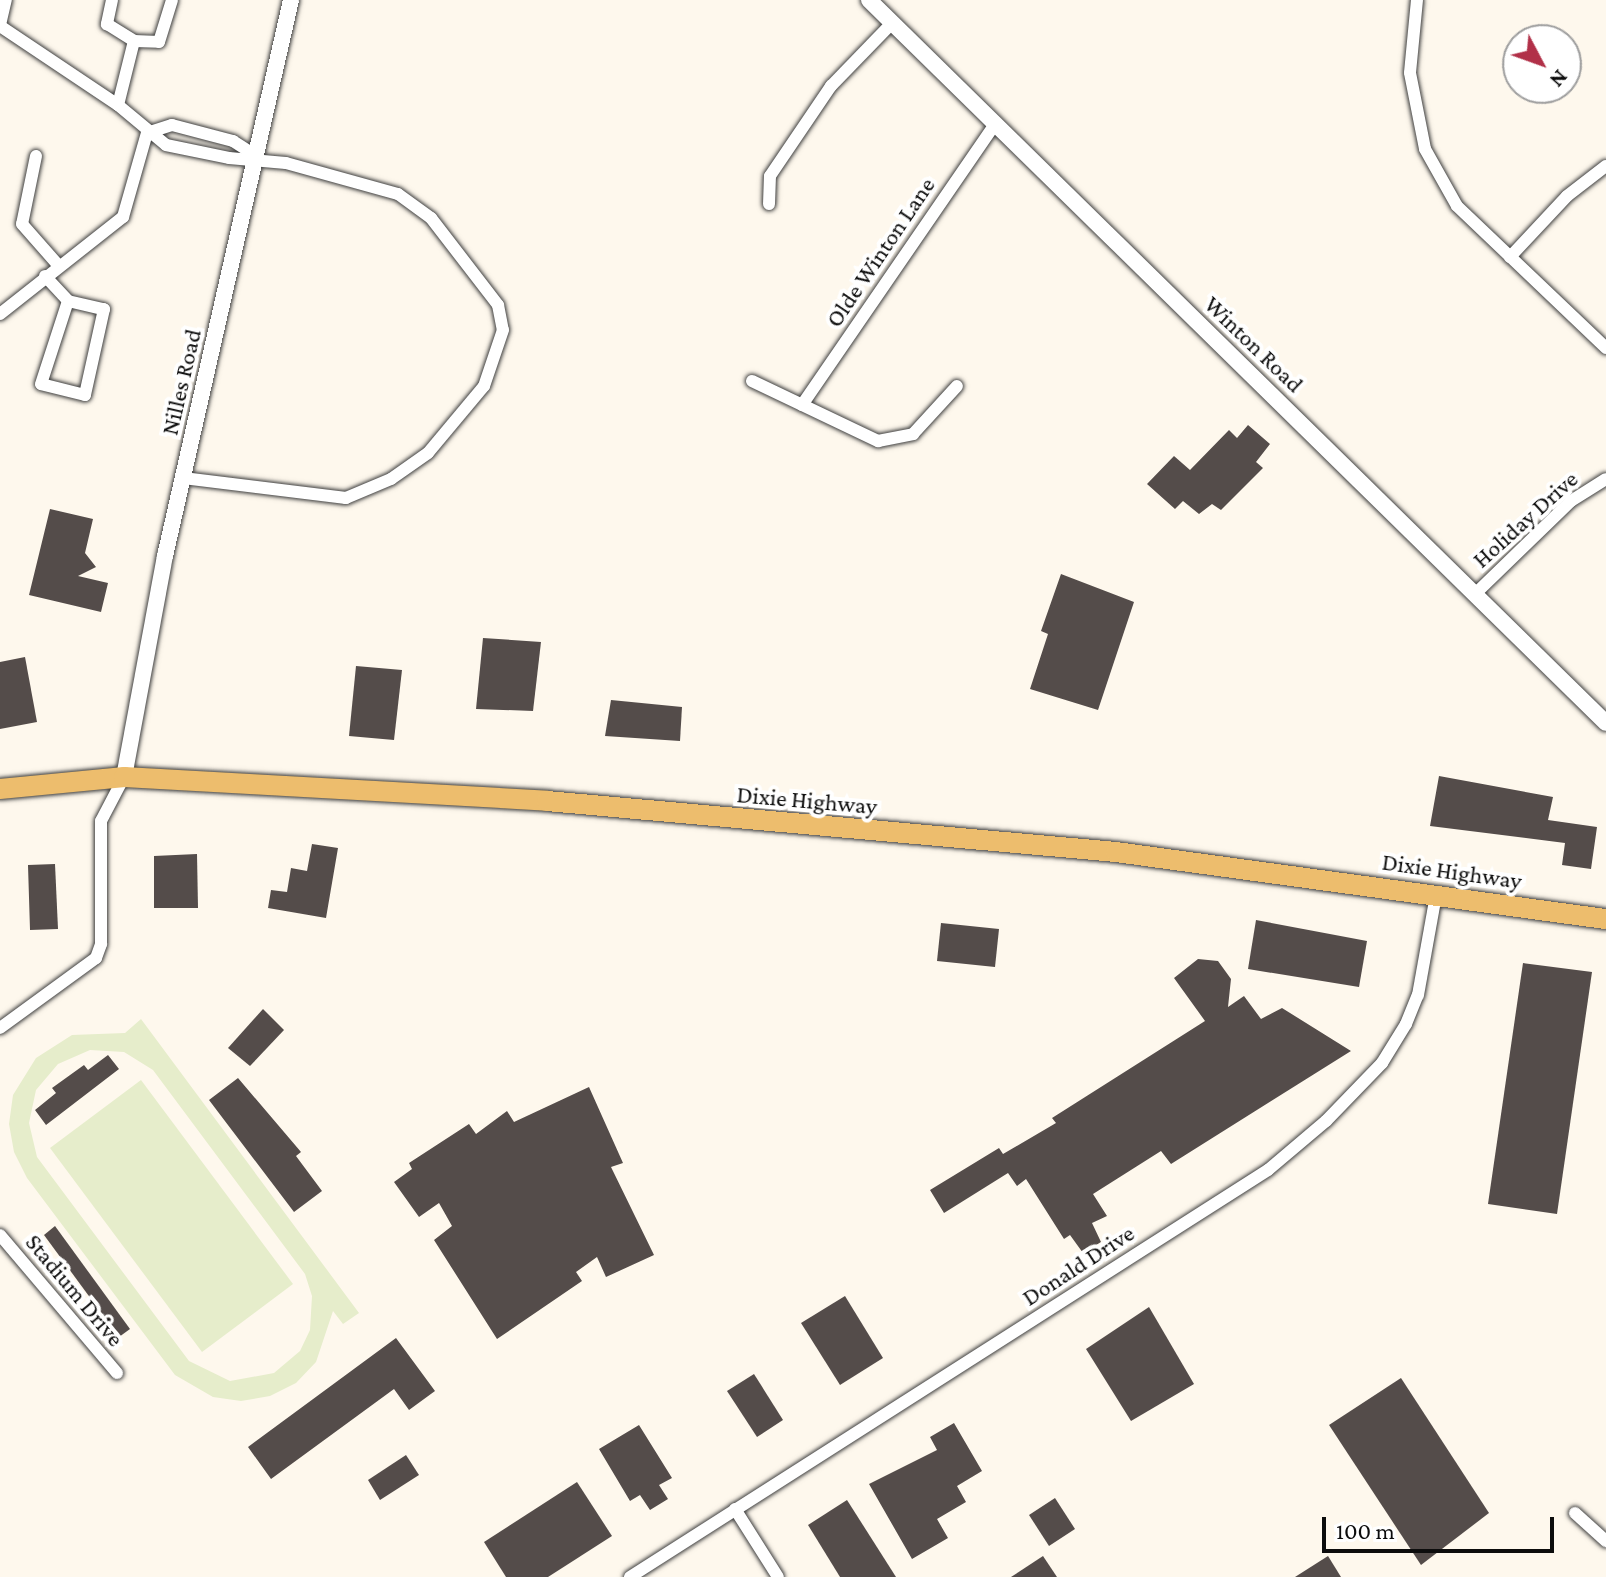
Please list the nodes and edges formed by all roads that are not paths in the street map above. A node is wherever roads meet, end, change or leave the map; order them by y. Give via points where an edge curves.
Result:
1 (6, 0) edge
2 (112, 0) edge
3 (172, 0) edge
4 (291, 0) edge
5 (869, 0) edge
6 (1417, 0) edge
7 (892, 23) junction
8 (0, 26) edge
9 (134, 41) junction
10 (118, 105) junction
11 (995, 124) junction
12 (147, 133) junction
13 (36, 156) dead end
14 (258, 157) junction
15 (1606, 166) edge
16 (769, 204) dead end
17 (1510, 257) junction
18 (58, 265) junction
19 (45, 276) junction
20 (68, 301) junction
21 (0, 314) edge
22 (1606, 348) edge
23 (752, 381) dead end
24 (957, 386) dead end
25 (802, 405) junction
26 (183, 478) junction
27 (1606, 479) edge
28 (1475, 594) junction
29 (1606, 723) edge
30 (124, 777) junction
31 (0, 789) edge
32 (1436, 895) junction
33 (1606, 919) edge
34 (0, 1028) edge
35 (0, 1235) edge
36 (117, 1373) dead end
37 (735, 1509) junction
38 (1575, 1513) dead end
39 (1606, 1541) edge
40 (630, 1577) edge
41 (778, 1577) edge

1 - 8 street
2 - 9 street via 107,24
3 - 9 street via 159,42
4 - 14 street, Nilles Road
5 - 7 street, Winton Road
6 - 17 street via 1410,73 1425,149 1457,206
7 - 11 street, Winton Road
7 - 16 street via 831,86 787,150 770,176
8 - 10 street
9 - 10 street
10 - 12 street
11 - 25 street, Olde Winton Lane
11 - 28 street, Winton Road
12 - 14 street via 166,145 229,158
12 - 14 street via 172,125 233,141
12 - 18 street via 123,217
13 - 18 street via 22,224
14 - 26 street, Nilles Road
14 - 26 street via 398,194 431,218 485,284 498,305 503,330 484,386 428,453 391,479 346,498
15 - 17 street via 1567,196
17 - 22 street
18 - 19 street
19 - 20 street
19 - 21 street
20 - 20 street via 104,309 85,395 41,384
23 - 25 street
24 - 25 street via 929,422 896,441 878,441
26 - 30 street, Nilles Road
27 - 28 street, Holiday Drive via 1571,501
28 - 29 street, Winton Road
30 - 31 main road, Dixie Highway
30 - 32 main road, Dixie Highway via 547,801 1116,852
30 - 34 street via 101,821 101,944 96,958
32 - 33 main road, Dixie Highway
32 - 37 street, Donald Drive via 1420,985 1406,1024 1382,1063 1326,1121 1268,1170
35 - 36 street, Stadium Drive
37 - 40 street, Donald Drive
37 - 41 street
38 - 39 street

